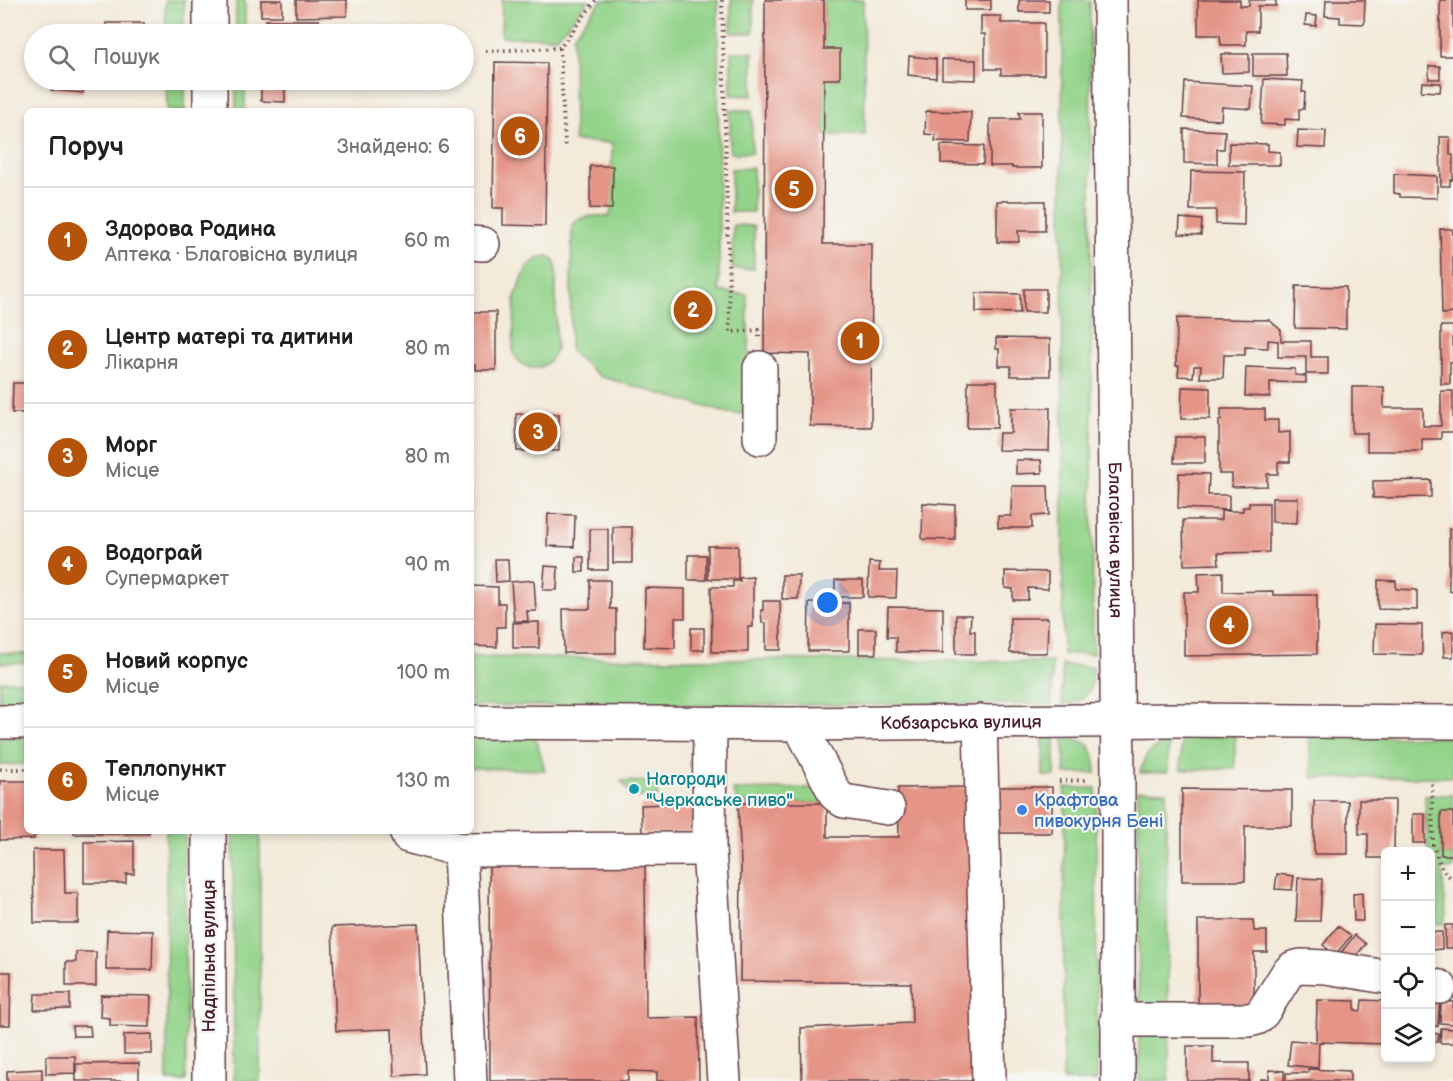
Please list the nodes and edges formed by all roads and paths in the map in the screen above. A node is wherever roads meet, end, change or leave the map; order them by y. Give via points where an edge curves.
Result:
1 (210, 0) edge
2 (596, 0) edge
3 (722, 0) edge
4 (1110, 0) edge
5 (210, 24) edge
6 (560, 48) junction
7 (486, 51) dead end
8 (210, 90) edge
9 (210, 108) edge
10 (565, 149) dead end
11 (760, 368) joint
12 (760, 438) dead end
13 (980, 721) junction
14 (1117, 721) junction
15 (0, 722) edge
16 (24, 722) edge
17 (474, 722) edge
18 (1453, 722) edge
19 (710, 724) junction
20 (799, 724) junction
21 (0, 769) edge
22 (24, 769) edge
23 (1096, 780) dead end
24 (1059, 781) dead end
25 (1432, 784) dead end
26 (888, 808) dead end
27 (209, 834) edge
28 (407, 834) edge
29 (709, 849) junction
30 (460, 850) junction
31 (1453, 880) edge
32 (1381, 976) edge
33 (1117, 1020) junction
34 (209, 1081) edge
35 (470, 1081) edge
36 (724, 1081) edge
37 (989, 1081) edge
38 (1118, 1081) edge

1 - 5 main road
2 - 6 path
3 - 11 path via 730,332 759,330
4 - 14 main road, Благовісна вулиця
6 - 7 path
6 - 10 path
8 - 9 main road
11 - 12 main road
13 - 14 main road, Кобзарська вулиця
13 - 20 main road, Кобзарська вулиця
13 - 37 main road
14 - 18 main road, Кобзарська вулиця
14 - 33 main road, Благовісна вулиця
15 - 16 main road
17 - 19 main road, Кобзарська вулиця
19 - 20 main road, Кобзарська вулиця
19 - 29 main road
20 - 26 main road via 836,795 844,801
21 - 22 path
23 - 24 path
25 - 31 path via 1433,846 1442,868
27 - 34 main road, Надпільна вулиця
28 - 30 main road
29 - 30 main road
29 - 36 main road
30 - 35 main road
32 - 33 main road via 1302,966 1287,974 1257,1018
33 - 38 main road, Благовісна вулиця

